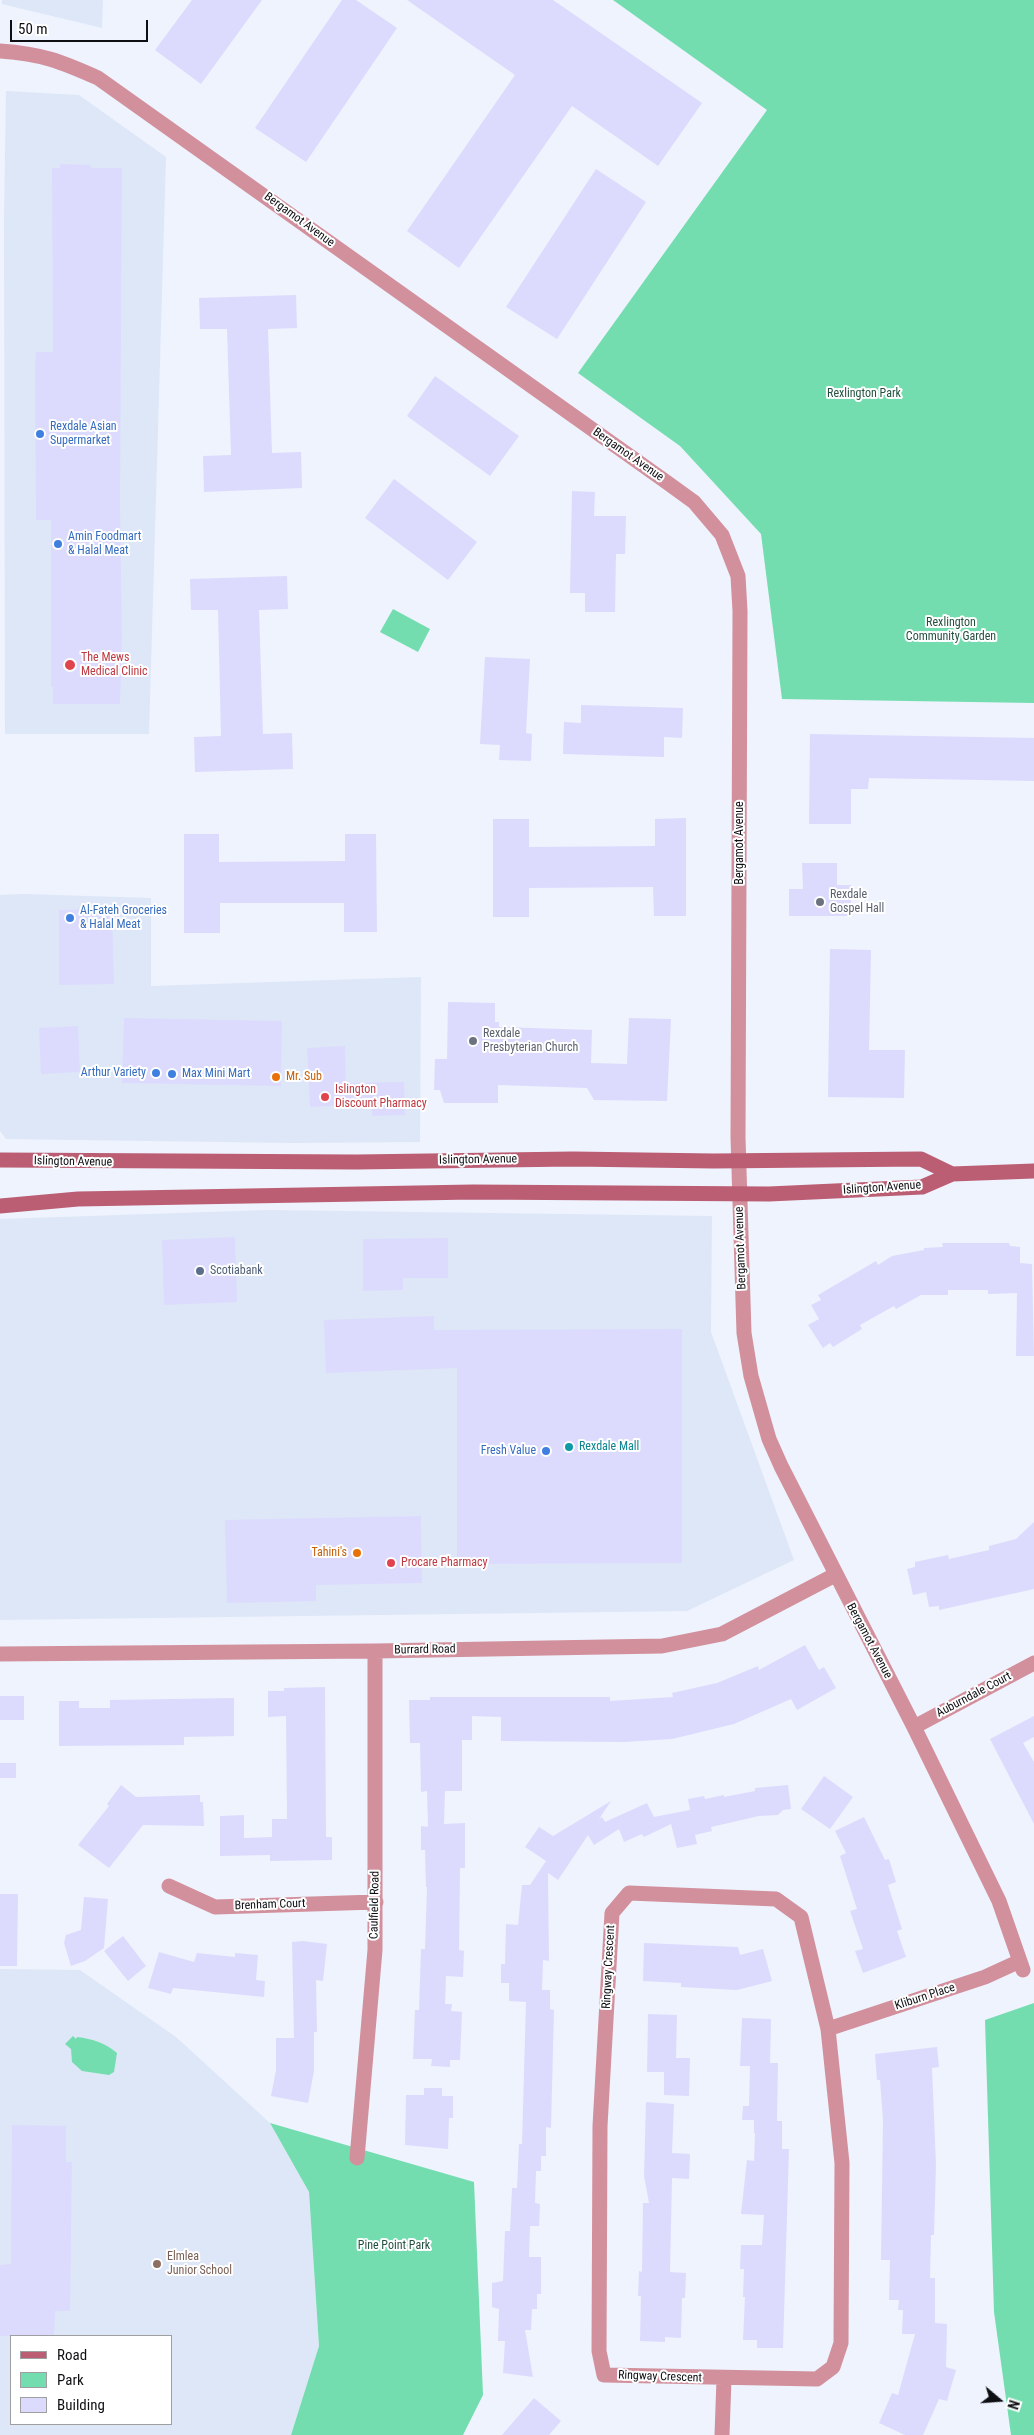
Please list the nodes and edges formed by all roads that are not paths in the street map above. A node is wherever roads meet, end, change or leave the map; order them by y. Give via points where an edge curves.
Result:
1 (0, 51) edge
2 (0, 1160) edge
3 (739, 1161) junction
4 (1034, 1171) edge
5 (952, 1174) junction
6 (740, 1194) junction
7 (0, 1206) edge
8 (835, 1575) junction
9 (375, 1651) junction
10 (0, 1654) edge
11 (1034, 1663) edge
12 (914, 1727) junction
13 (169, 1886) dead end
14 (376, 1902) junction
15 (1022, 1965) joint
16 (828, 2029) junction
17 (357, 2158) dead end
18 (724, 2379) junction
19 (722, 2435) edge

1 - 3 street, Bergamot Avenue via 59,60 98,78 694,502 722,535 738,576 740,611
2 - 3 main road, Islington Avenue via 124,1163 573,1159
3 - 5 main road, Islington Avenue via 921,1159
3 - 6 street, Bergamot Avenue
4 - 5 main road, Islington Avenue
5 - 6 main road, Islington Avenue via 922,1187
6 - 7 main road, Islington Avenue via 445,1192 78,1200
6 - 8 street, Bergamot Avenue via 744,1333 751,1376 769,1439
8 - 9 street, Burrard Road via 722,1634 662,1646
8 - 12 street, Bergamot Avenue
9 - 10 street, Burrard Road
9 - 14 street, Caulfield Road
11 - 12 street, Auburndale Court
12 - 15 street, Bergamot Avenue via 999,1901
13 - 14 street, Brenham Court via 215,1907
14 - 17 street, Caulfield Road via 375,1950
15 - 16 street, Kliburn Place
16 - 18 street, Ringway Crescent via 842,2163 841,2343 833,2367 817,2379
16 - 18 street, Ringway Crescent via 801,1917 776,1899 629,1893 612,1913 599,2183 599,2351 604,2376
18 - 19 street

